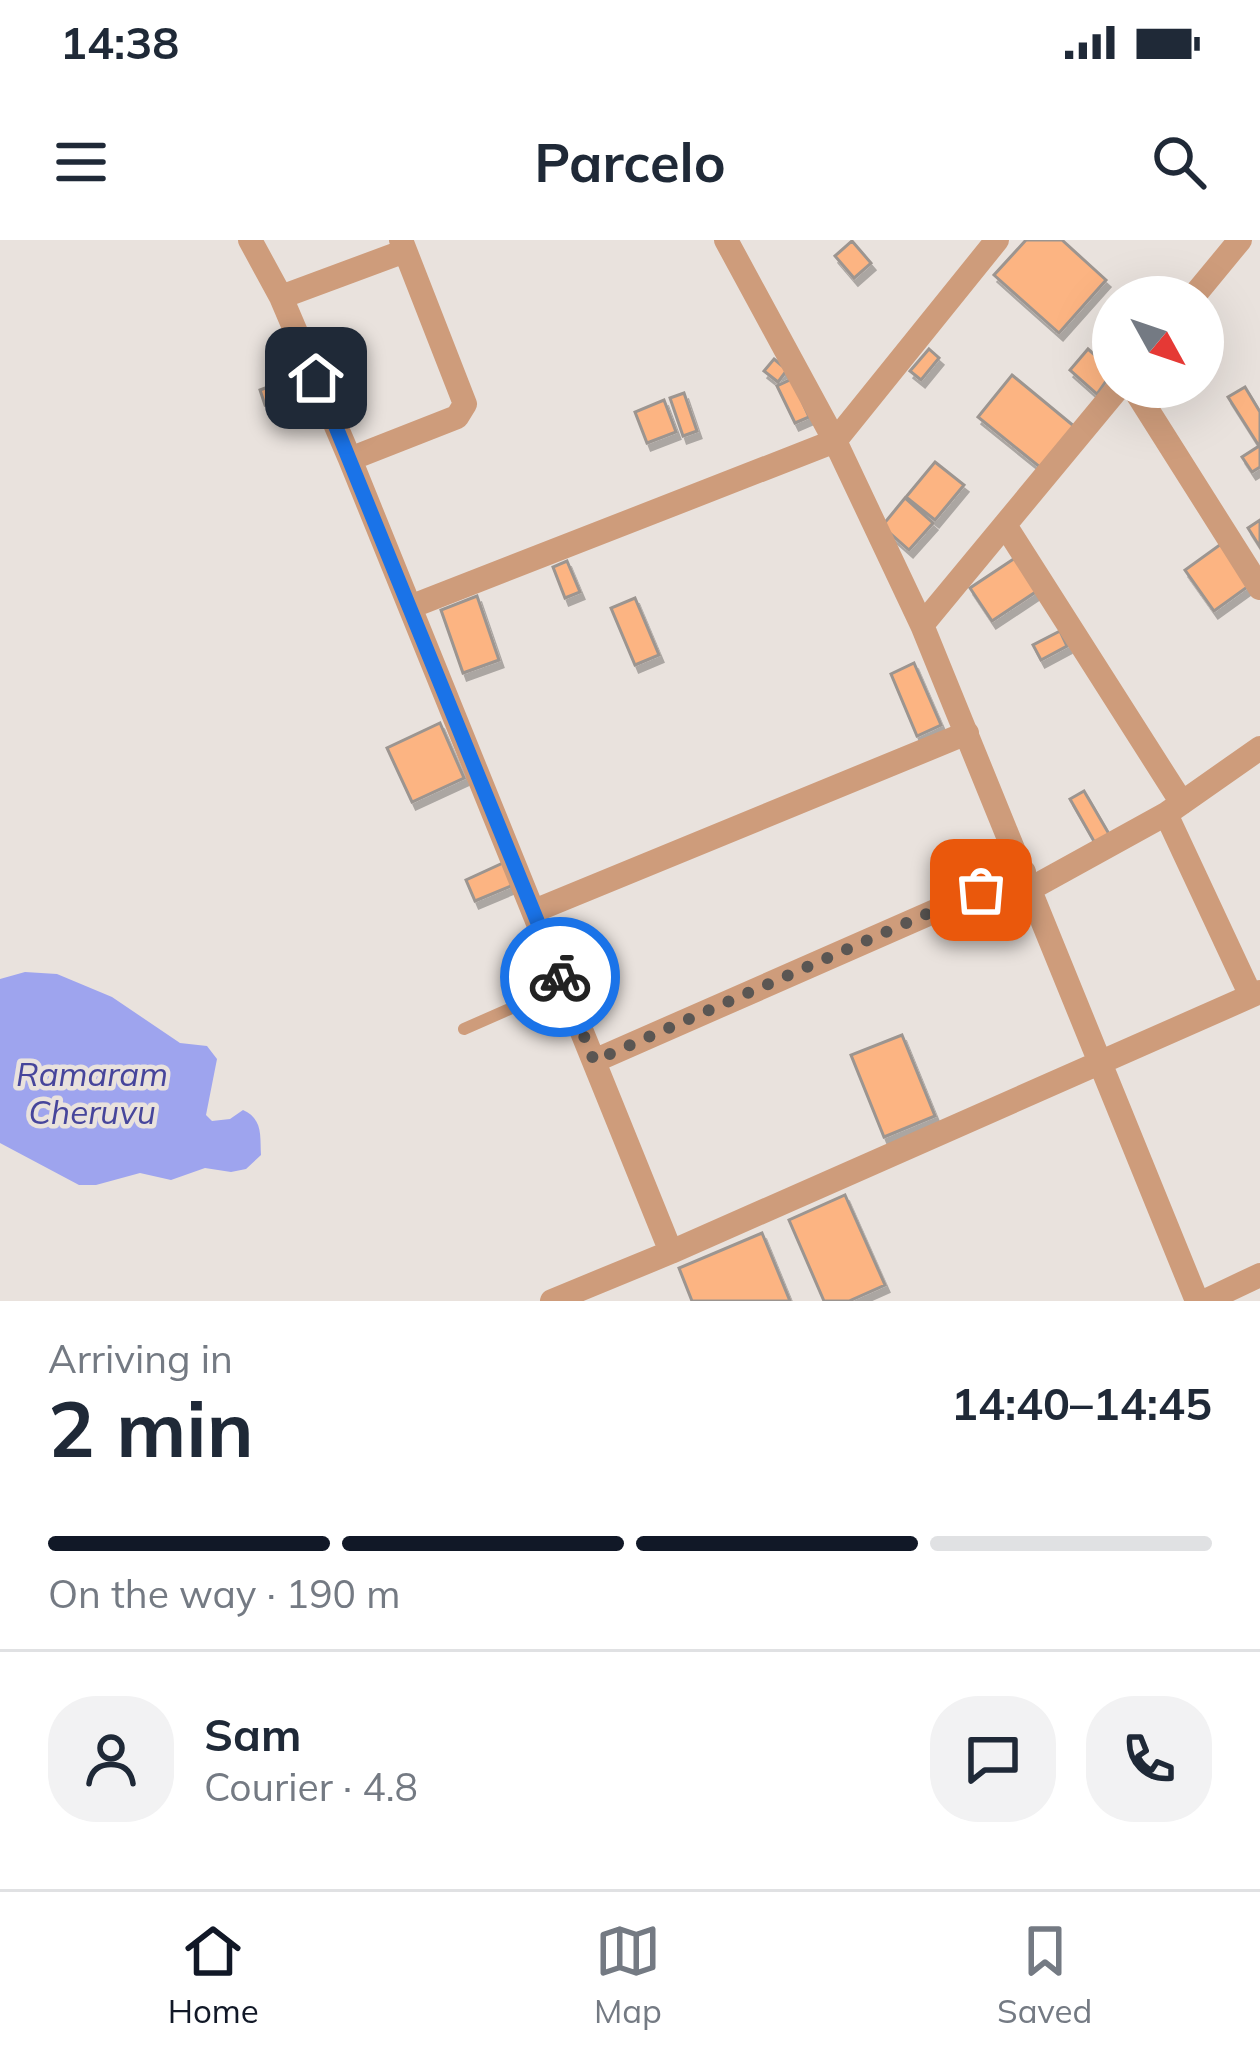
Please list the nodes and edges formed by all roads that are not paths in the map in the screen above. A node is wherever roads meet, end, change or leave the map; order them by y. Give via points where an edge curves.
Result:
1 (250, 240) edge
2 (726, 240) edge
3 (997, 240) edge
4 (1240, 240) edge
5 (403, 246) edge
6 (1210, 276) edge
7 (281, 297) junction
8 (1102, 408) edge
9 (1146, 408) edge
10 (835, 441) junction
11 (350, 459) junction
12 (1005, 525) junction
13 (1260, 588) edge
14 (410, 608) junction
15 (922, 625) junction
16 (967, 733) junction
17 (1260, 748) edge
18 (1174, 808) junction
19 (1027, 880) junction
20 (533, 911) junction
21 (563, 986) junction
22 (1256, 994) edge
23 (464, 1029) dead end
24 (594, 1061) junction
25 (1099, 1061) junction
26 (671, 1252) junction
27 (1260, 1275) edge
28 (552, 1301) edge
29 (1201, 1301) edge

1 - 7 street
2 - 10 street
3 - 10 street
4 - 6 street
5 - 7 street
5 - 11 street via 465,404 458,417
7 - 11 street
8 - 12 street
9 - 13 street
10 - 14 street
10 - 15 street
11 - 14 street
12 - 15 street
12 - 18 street
14 - 20 street
15 - 16 street
16 - 19 street
16 - 20 street
17 - 18 street
18 - 19 street
18 - 22 street
19 - 24 street
19 - 25 street
20 - 21 street
21 - 23 lane
21 - 24 street
22 - 25 street
24 - 26 street
25 - 26 street
25 - 29 street
26 - 28 street
27 - 29 street

